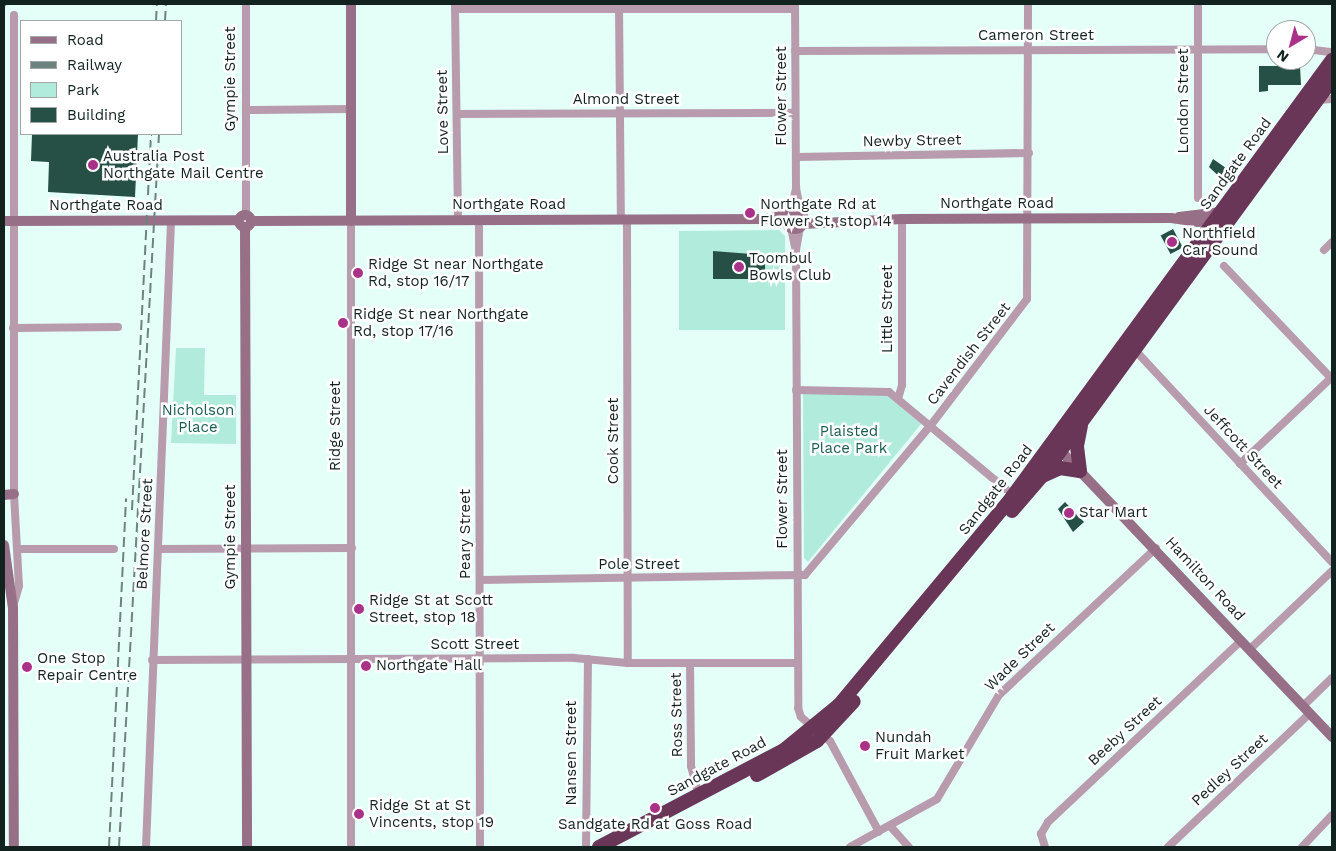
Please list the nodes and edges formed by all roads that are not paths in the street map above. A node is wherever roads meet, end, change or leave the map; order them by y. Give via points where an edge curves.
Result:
1 (246, 4) edge
2 (351, 4) edge
3 (1028, 4) edge
4 (1198, 4) edge
5 (456, 6) edge
6 (619, 6) edge
7 (795, 6) edge
8 (14, 14) dead end
9 (1198, 49) junction
10 (1266, 49) edge
11 (1028, 50) junction
12 (1316, 50) edge
13 (795, 51) junction
14 (1332, 52) edge
15 (1332, 60) edge
16 (1332, 80) edge
17 (1325, 99) edge
18 (351, 109) junction
19 (246, 110) junction
20 (795, 113) junction
21 (456, 114) junction
22 (621, 114) junction
23 (1290, 139) junction
24 (1029, 153) junction
25 (796, 157) junction
26 (1198, 198) dead end
27 (1218, 217) junction
28 (902, 219) junction
29 (1029, 219) junction
30 (458, 220) junction
31 (479, 220) junction
32 (624, 220) junction
33 (796, 220) junction
34 (8, 221) edge
35 (172, 221) junction
36 (246, 221) junction
37 (351, 221) junction
38 (1332, 242) edge
39 (1324, 250) dead end
40 (1224, 266) dead end
41 (118, 327) dead end
42 (13, 328) junction
43 (1134, 349) junction
44 (1332, 379) edge
45 (796, 390) junction
46 (898, 399) junction
47 (1082, 421) junction
48 (931, 425) junction
49 (1056, 447) junction
50 (1240, 464) junction
51 (1080, 471) junction
52 (1042, 476) junction
53 (1006, 489) dead end
54 (9, 495) edge
55 (4, 545) edge
56 (246, 548) junction
57 (352, 548) junction
58 (1156, 548) junction
59 (18, 549) junction
60 (114, 549) dead end
61 (158, 549) junction
62 (1332, 562) edge
63 (1332, 571) edge
64 (797, 578) junction
65 (628, 579) junction
66 (480, 580) junction
67 (13, 608) junction
68 (1241, 641) junction
69 (1250, 649) junction
70 (352, 659) junction
71 (480, 659) junction
72 (588, 659) junction
73 (152, 660) junction
74 (247, 660) junction
75 (628, 663) junction
76 (690, 663) junction
77 (797, 663) junction
78 (9, 665) edge
79 (1332, 678) edge
80 (1306, 709) junction
81 (819, 731) junction
82 (1332, 737) edge
83 (699, 796) junction
84 (1331, 820) edge
85 (890, 826) junction
86 (879, 832) junction
87 (14, 847) edge
88 (146, 847) edge
89 (247, 847) edge
90 (352, 847) edge
91 (480, 847) edge
92 (586, 847) edge
93 (599, 847) edge
94 (620, 847) edge
95 (850, 847) edge
96 (909, 847) edge
97 (1045, 847) edge
98 (1168, 847) edge
99 (1302, 847) edge

1 - 19 street, Gympie Street
2 - 18 street, Ridge Street
3 - 11 street, Cavendish Street
4 - 9 street, London Street
5 - 6 street
5 - 21 street, Love Street
6 - 7 street
6 - 22 street, Cook Street
7 - 13 street, Flower Street
8 - 34 street
9 - 10 street, Cameron Street
9 - 11 street, Cameron Street
9 - 26 street, London Street
11 - 13 street, Cameron Street
11 - 24 street, Cavendish Street
12 - 14 street
13 - 20 street, Flower Street
15 - 27 highway, Sandgate Road
16 - 17 highway, Sandgate Road
17 - 23 highway, Sandgate Road
18 - 19 street
18 - 37 street, Ridge Street
19 - 36 street, Gympie Street
20 - 22 street, Almond Street
20 - 25 street, Flower Street
21 - 22 street, Almond Street
21 - 30 street, Love Street
22 - 32 street, Cook Street
23 - 27 street via 1276,148 1229,213
23 - 43 highway, Sandgate Road
24 - 25 street, Newby Street
24 - 29 street, Cavendish Street
25 - 33 street, Flower Street
27 - 29 street, Northgate Road
27 - 49 highway, Sandgate Road
28 - 29 street, Northgate Road
28 - 33 street, Northgate Road
28 - 46 street, Little Street via 902,389
29 - 48 street, Cavendish Street via 1025,303
30 - 31 street, Northgate Road
30 - 37 street, Northgate Road
31 - 32 street, Northgate Road
31 - 66 street, Peary Street
32 - 33 street, Northgate Road
32 - 65 street, Cook Street
33 - 45 street, Flower Street
34 - 35 street, Northgate Road
34 - 42 street
35 - 36 street, Northgate Road
35 - 61 street, Belmore Street
36 - 37 street, Northgate Road
36 - 56 street, Gympie Street
37 - 57 street, Ridge Street
38 - 39 street
40 - 44 street
41 - 42 street
42 - 54 street
43 - 47 highway, Sandgate Road
43 - 50 street, Jeffcott Street
44 - 50 street
45 - 46 street via 883,390
45 - 64 street, Flower Street
46 - 48 street
47 - 49 highway, Sandgate Road
47 - 51 highway via 1077,446
48 - 53 street
48 - 64 street, Cavendish Street via 805,575
49 - 51 street, Hamilton Road
49 - 52 highway, Sandgate Road
49 - 81 highway, Sandgate Road
50 - 62 street, Jeffcott Street
51 - 52 highway via 1060,468
51 - 58 street, Hamilton Road
52 - 81 highway, Sandgate Road
54 - 59 street
55 - 67 street
56 - 57 street
56 - 61 street
56 - 74 street, Gympie Street
57 - 70 street, Ridge Street
58 - 68 street, Hamilton Road
58 - 85 street, Wade Street via 998,695 937,799
59 - 60 street
59 - 67 street via 19,586
61 - 73 street, Belmore Street
63 - 69 street
64 - 65 street, Pole Street
64 - 77 street, Flower Street
65 - 66 street, Pole Street
65 - 75 street, Cook Street
66 - 71 street, Peary Street
67 - 78 street
68 - 69 street, Hamilton Road
68 - 97 street, Beeby Street via 1048,822 1041,834
69 - 80 street, Hamilton Road
70 - 71 street, Scott Street
70 - 74 street, Scott Street
70 - 90 street, Ridge Street
71 - 72 street, Scott Street
71 - 91 street, Peary Street
72 - 75 street, Scott Street
72 - 92 street, Nansen Street
73 - 74 street, Scott Street
73 - 88 street, Belmore Street
74 - 89 street, Gympie Street
75 - 76 street, Scott Street
76 - 77 street, Scott Street
76 - 83 street, Ross Street via 692,766
77 - 81 street, Flower Street via 798,712
78 - 87 street
79 - 80 street, Pedley Street
80 - 82 street, Hamilton Road
80 - 98 street, Pedley Street
81 - 83 highway, Sandgate Road
81 - 86 street, Flower Street
81 - 94 highway, Sandgate Road via 793,756
83 - 93 highway, Sandgate Road
84 - 99 street
85 - 86 street, Wade Street
85 - 96 street
86 - 95 street, Wade Street

